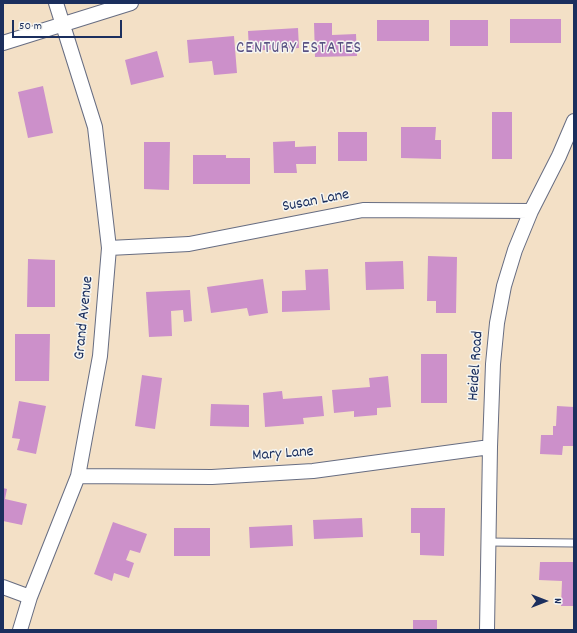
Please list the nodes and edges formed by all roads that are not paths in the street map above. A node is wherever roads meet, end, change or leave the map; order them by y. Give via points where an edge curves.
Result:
1 (56, 3) edge
2 (131, 3) edge
3 (63, 24) junction
4 (3, 43) edge
5 (574, 120) edge
6 (531, 211) junction
7 (109, 248) junction
8 (490, 447) junction
9 (78, 476) junction
10 (488, 542) junction
11 (574, 544) edge
12 (3, 587) edge
13 (30, 597) junction
14 (20, 630) edge
15 (487, 630) edge

1 - 3 street, Grand Avenue
2 - 3 street
3 - 4 street
3 - 7 street, Grand Avenue via 95,127
5 - 6 street, Heidel Road
6 - 7 street, Susan Lane via 363,210 189,244
6 - 8 street, Heidel Road via 514,250 499,311 493,364
7 - 9 street, Grand Avenue via 100,356
8 - 9 street, Mary Lane via 313,471 212,477
8 - 10 street, Heidel Road
9 - 13 street, Grand Avenue
10 - 11 lane
10 - 15 street, Heidel Road
12 - 13 street
13 - 14 street, Grand Avenue

